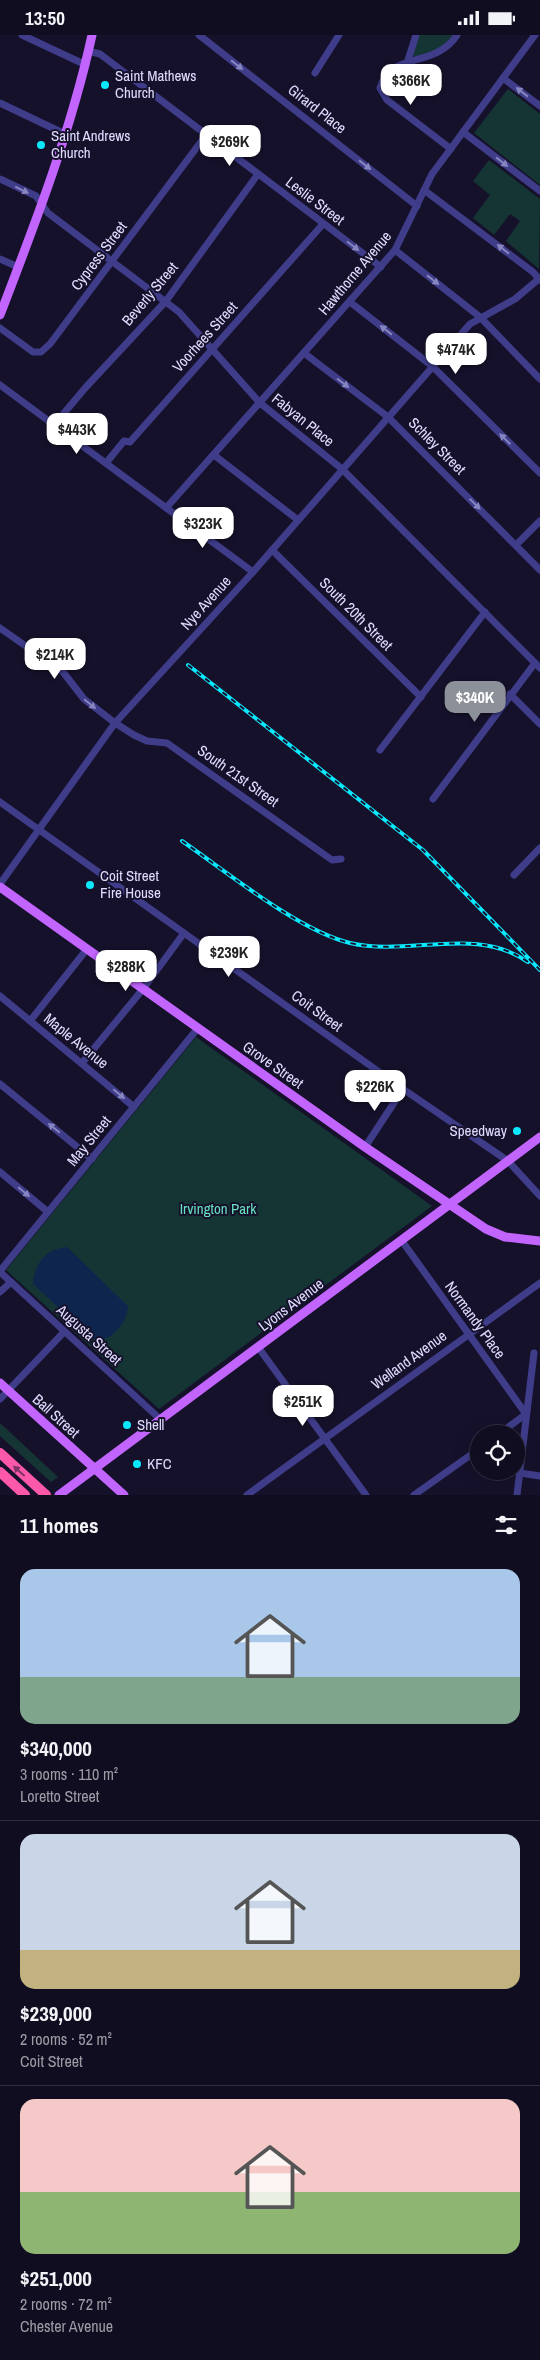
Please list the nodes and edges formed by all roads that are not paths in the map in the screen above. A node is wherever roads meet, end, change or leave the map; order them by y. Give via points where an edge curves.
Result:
1 (22, 35) edge
2 (92, 35) edge
3 (339, 35) edge
4 (416, 35) edge
5 (457, 35) edge
6 (535, 35) edge
7 (200, 36) edge
8 (88, 51) junction
9 (408, 60) junction
10 (86, 65) junction
11 (315, 73) dead end
12 (504, 78) junction
13 (0, 103) edge
14 (540, 106) edge
15 (464, 132) junction
16 (65, 134) junction
17 (206, 135) junction
18 (451, 149) junction
19 (258, 174) junction
20 (0, 179) edge
21 (424, 190) junction
22 (540, 191) edge
23 (42, 204) junction
24 (417, 206) junction
25 (323, 224) junction
26 (395, 250) junction
27 (0, 259) edge
28 (112, 261) junction
29 (18, 267) junction
30 (381, 267) junction
31 (540, 279) edge
32 (166, 301) junction
33 (350, 302) junction
34 (0, 315) edge
35 (480, 317) junction
36 (0, 328) edge
37 (214, 349) junction
38 (304, 353) junction
39 (432, 366) junction
40 (540, 379) edge
41 (0, 385) edge
42 (260, 403) junction
43 (388, 417) junction
44 (54, 425) junction
45 (214, 455) junction
46 (106, 463) junction
47 (342, 469) junction
48 (540, 473) edge
49 (166, 508) junction
50 (298, 520) junction
51 (540, 521) edge
52 (516, 545) junction
53 (272, 551) junction
54 (540, 569) edge
55 (253, 572) junction
56 (485, 612) junction
57 (0, 628) edge
58 (537, 666) edge
59 (510, 694) junction
60 (421, 697) junction
61 (115, 723) junction
62 (540, 724) edge
63 (380, 750) dead end
64 (433, 799) dead end
65 (0, 801) edge
66 (39, 829) junction
67 (540, 849) edge
68 (341, 859) dead end
69 (514, 875) dead end
70 (0, 886) edge
71 (184, 933) junction
72 (87, 949) junction
73 (142, 989) junction
74 (0, 996) edge
75 (30, 1021) junction
76 (198, 1028) junction
77 (82, 1063) junction
78 (0, 1084) edge
79 (403, 1089) junction
80 (134, 1107) junction
81 (540, 1137) edge
82 (365, 1147) junction
83 (92, 1159) junction
84 (508, 1161) junction
85 (0, 1172) edge
86 (540, 1196) edge
87 (450, 1205) junction
88 (48, 1212) junction
89 (402, 1241) junction
90 (540, 1241) edge
91 (0, 1271) edge
92 (11, 1282) junction
93 (540, 1283) edge
94 (0, 1292) edge
95 (64, 1332) junction
96 (467, 1334) junction
97 (258, 1347) junction
98 (534, 1353) dead end
99 (0, 1383) edge
100 (9, 1391) junction
101 (0, 1399) edge
102 (526, 1414) junction
103 (160, 1419) junction
104 (511, 1425) edge
105 (525, 1425) edge
106 (325, 1439) junction
107 (0, 1453) edge
108 (470, 1455) edge
109 (94, 1468) junction
110 (0, 1472) edge
111 (525, 1474) edge
112 (540, 1476) edge
113 (519, 1480) edge
114 (42, 1492) edge
115 (25, 1495) edge
116 (59, 1495) edge
117 (124, 1495) edge
118 (247, 1495) edge
119 (366, 1495) edge
120 (414, 1495) edge
121 (517, 1495) edge

1 - 10 street
2 - 8 main road
3 - 11 street
4 - 9 street
5 - 9 street via 439,53
6 - 12 street, Hawthorne Avenue
7 -> 24 street, Girard Place
8 - 10 main road
8 - 17 street, Leslie Street via 100,54
9 - 18 street via 386,74 380,88 382,94
10 - 16 main road
14 -> 12 street
12 - 15 street, Hawthorne Avenue
13 - 16 street
15 - 18 street, Hawthorne Avenue
15 -> 22 street
16 - 23 main road
17 - 19 street, Leslie Street
17 - 28 street, Cypress Street
18 - 21 street, Hawthorne Avenue
19 - 25 street, Leslie Street
19 - 32 street, Beverly Street
20 -> 23 street, Fabyan Place via 36,197
21 - 24 street, Hawthorne Avenue
31 -> 21 street
23 - 28 street, Fabyan Place via 48,213
23 - 29 main road
24 - 26 street, Hawthorne Avenue
25 -> 30 street, Leslie Street
25 - 37 street, Voorhees Street
26 - 30 street, Hawthorne Avenue
26 -> 35 street
27 - 29 street
28 - 32 street, Fabyan Place
28 - 36 street, Cypress Street via 42,352 34,352
29 - 34 main road
30 - 33 street, Hawthorne Avenue
31 - 35 street, Nye Avenue via 515,299
32 - 37 street, Fabyan Place
32 - 44 street, Beverly Street
33 - 38 street, Hawthorne Avenue
39 -> 33 street
35 - 39 street, Nye Avenue
35 - 40 street
37 - 42 street, Fabyan Place
37 - 46 street, Voorhees Street via 130,442 124,441
38 - 42 street, Hawthorne Avenue
38 -> 43 street, Schley Street
39 - 43 street, Nye Avenue
48 -> 39 street
41 - 44 street
42 - 45 street, Hawthorne Avenue
42 - 47 street, Fabyan Place
43 - 47 street, Nye Avenue
43 -> 52 street, Schley Street
44 - 46 street
45 - 49 street, Hawthorne Avenue
45 - 50 street
46 - 49 street
47 - 50 street, Nye Avenue
47 - 56 street, Fabyan Place
49 - 55 street
50 - 53 street, Nye Avenue
51 - 52 street
52 - 54 street, Schley Street
53 - 55 street, Nye Avenue
53 - 60 street, South 20th Street
55 - 61 street, Nye Avenue
56 - 58 street, Fabyan Place
56 - 60 street
57 -> 61 street, South 21st Street via 63,672 84,699
58 - 59 street
59 - 62 street
59 - 64 street
60 - 63 street
61 - 66 street, Nye Avenue
61 - 68 street, South 21st Street via 147,741 167,743 332,860
65 - 66 street, Coit Street
66 - 70 street, Nye Avenue
66 - 71 street, Coit Street
67 - 69 street
70 - 72 main road, Grove Street
71 - 73 street
71 - 79 street, Coit Street
72 - 73 main road, Grove Street
72 - 75 street
73 - 76 main road, Grove Street
73 - 77 street
74 - 75 street, Maple Avenue
75 - 77 street, Maple Avenue
76 - 80 street, May Street
76 - 82 main road, Grove Street
77 -> 80 street, Maple Avenue
83 -> 78 street
79 - 82 street
79 - 84 street, Coit Street
80 - 83 street, May Street
81 - 84 main road, Lyons Avenue
82 - 87 main road, Grove Street
83 - 88 street, May Street
84 - 86 street, Coit Street
84 - 87 main road, Lyons Avenue
85 -> 88 street
87 - 89 main road, Lyons Avenue
87 - 90 main road, Grove Street via 493,1233
88 - 91 street, May Street
89 - 96 street, Normandy Place
89 - 97 main road, Lyons Avenue
91 - 92 street, Augusta Street
92 - 94 street
92 - 95 street, Augusta Street
93 - 96 street, Welland Avenue
95 - 100 street
95 - 103 street, Augusta Street
96 - 102 street, Normandy Place
96 - 106 street, Welland Avenue
97 - 103 main road, Lyons Avenue
97 - 106 street
98 - 102 street
99 - 100 main road, Ball Street
100 - 101 street
100 - 109 main road, Ball Street
102 - 104 street
102 - 105 street
103 - 109 main road, Lyons Avenue
106 - 118 street, Welland Avenue
106 - 119 street
114 -> 107 highway
108 - 120 street
109 - 116 main road, Lyons Avenue
109 - 117 main road, Ball Street
110 - 115 highway
111 - 112 street
113 - 121 street

